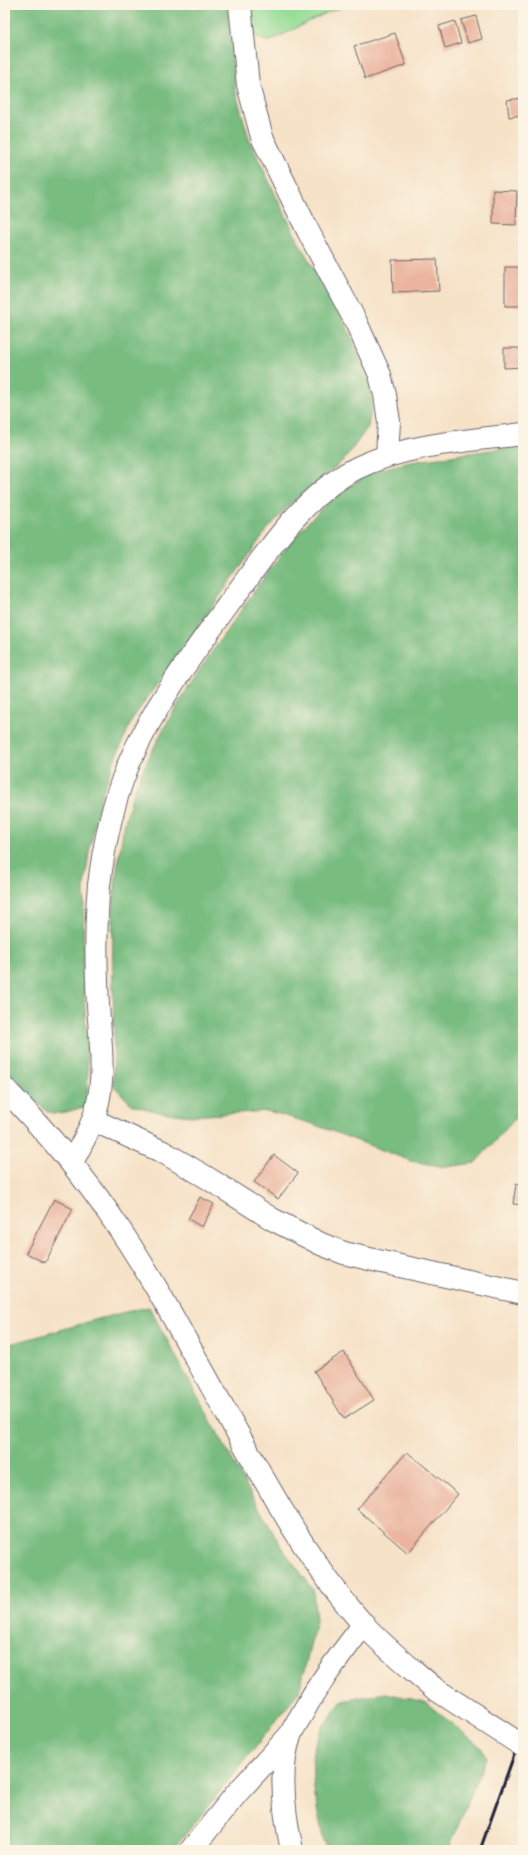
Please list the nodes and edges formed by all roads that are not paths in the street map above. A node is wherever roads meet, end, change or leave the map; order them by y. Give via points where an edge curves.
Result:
1 (240, 5) edge
2 (523, 434) edge
3 (387, 455) junction
4 (5, 1089) edge
5 (92, 1120) junction
6 (72, 1162) junction
7 (523, 1293) edge
8 (364, 1624) junction
9 (290, 1735) junction
10 (523, 1746) edge
11 (191, 1850) edge
12 (292, 1850) edge

1 - 3 street via 248,85 262,137 356,322 380,375 386,395 389,422
2 - 3 street via 406,450
3 - 5 street via 352,470 329,486 302,509 278,537 168,692 144,732 128,767 114,804 104,848 99,887 97,964 101,1083
4 - 6 street
5 - 6 street
5 - 7 street via 163,1152 272,1219 321,1244 344,1253
6 - 8 street via 113,1218 155,1286 267,1488 327,1577
8 - 9 street via 311,1698
8 - 10 street, bridge via 435,1689
9 - 11 street via 237,1793
9 - 12 street via 284,1785 285,1817

